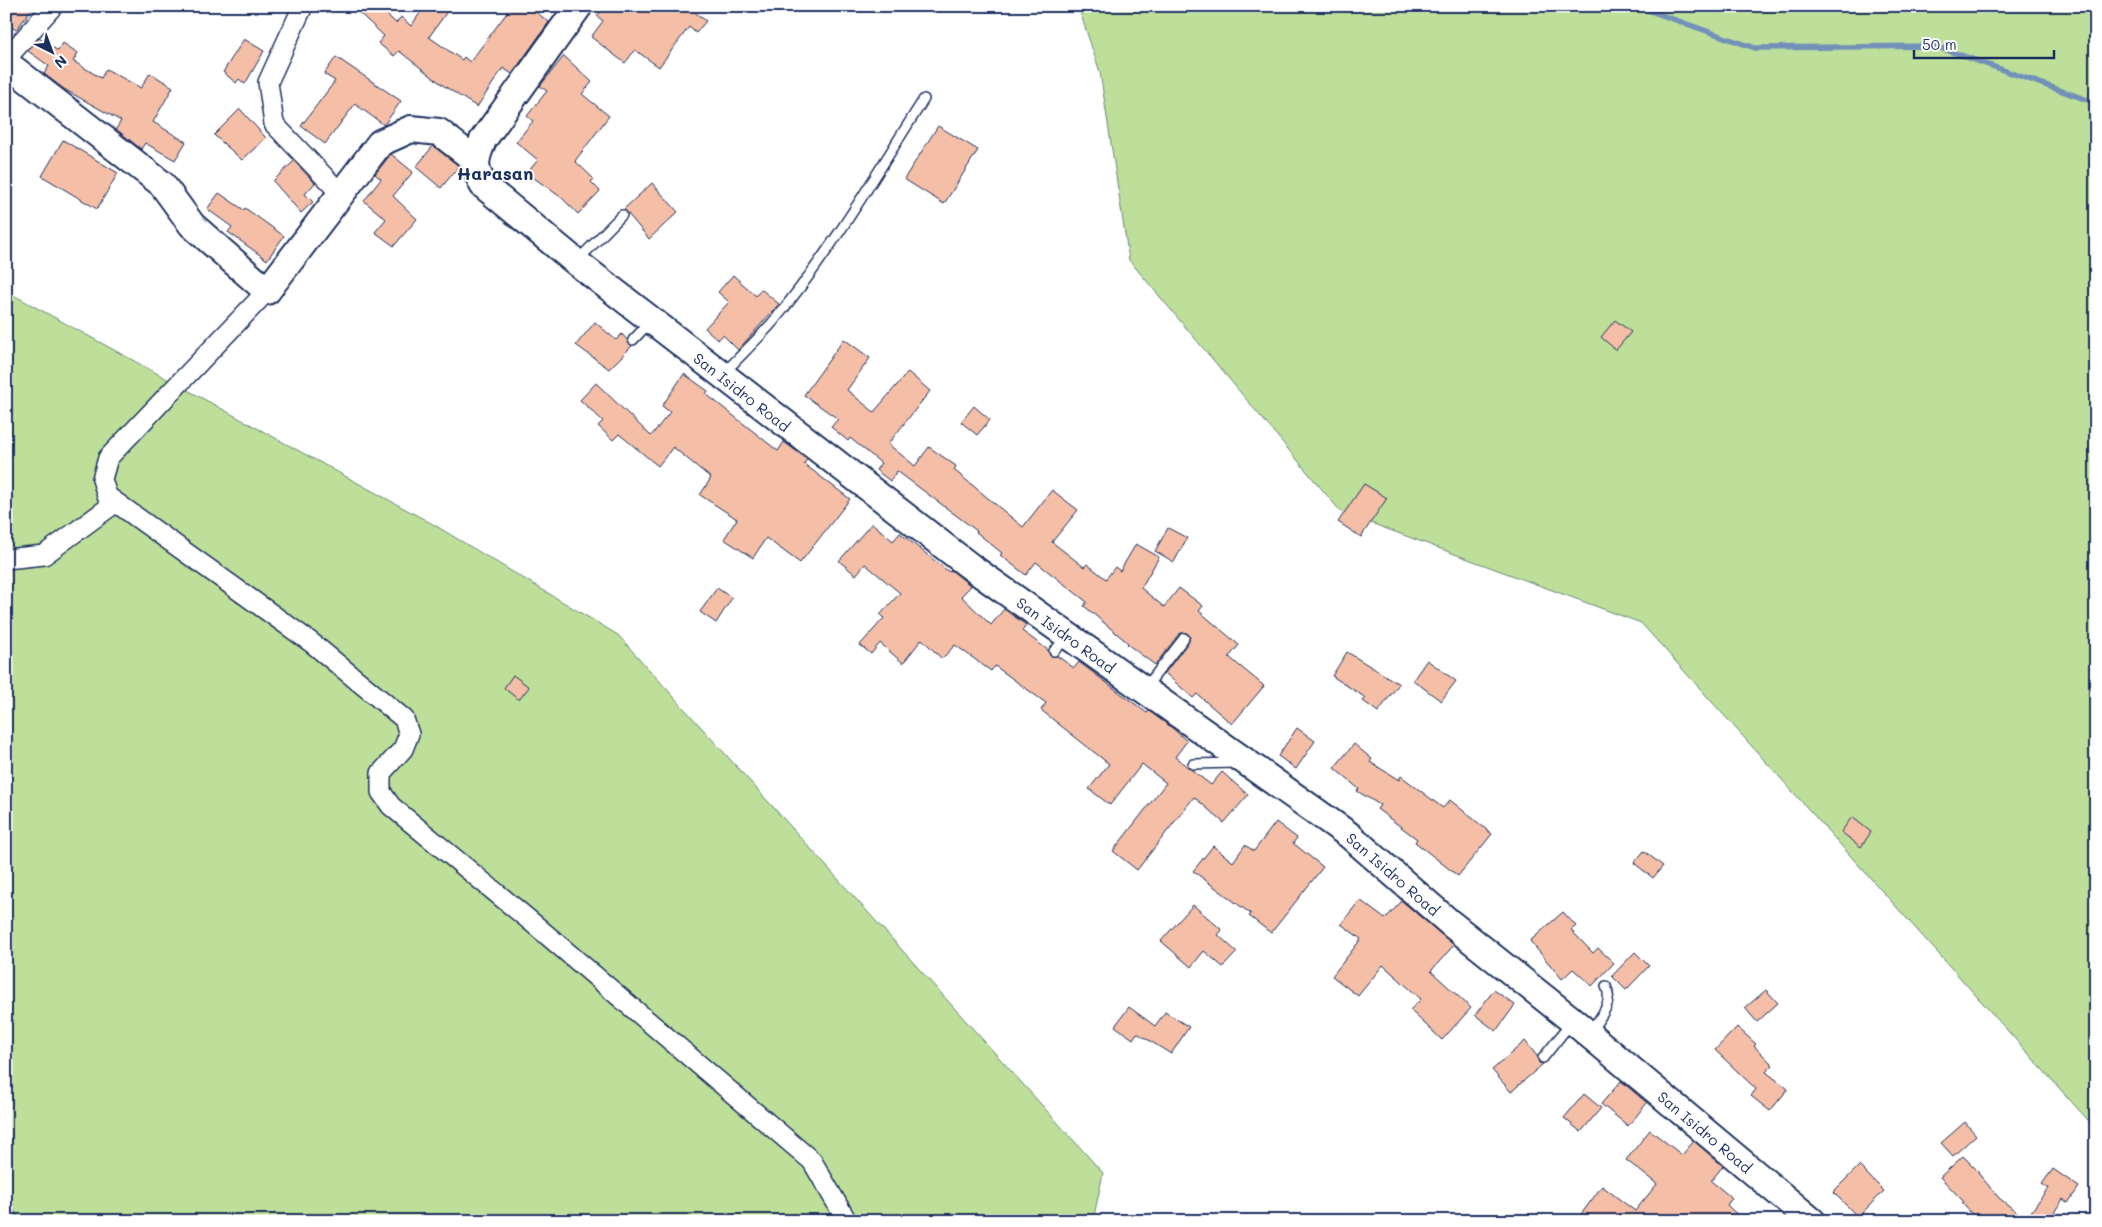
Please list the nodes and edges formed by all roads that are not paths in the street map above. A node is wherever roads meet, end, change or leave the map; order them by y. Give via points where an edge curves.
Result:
1 (53, 6) edge
2 (303, 6) edge
3 (579, 6) edge
4 (6, 58) edge
5 (6, 63) edge
6 (924, 99) dead end
7 (475, 160) junction
8 (341, 194) junction
9 (622, 215) dead end
10 (576, 262) junction
11 (267, 291) junction
12 (651, 321) junction
13 (633, 340) dead end
14 (721, 376) junction
15 (115, 503) junction
16 (6, 559) edge
17 (1184, 638) dead end
18 (1143, 691) junction
19 (1246, 763) junction
20 (1193, 764) dead end
21 (1606, 986) dead end
22 (1580, 1028) junction
23 (1543, 1058) dead end
24 (847, 1221) edge
25 (1812, 1221) edge

1 - 4 street
2 - 8 street via 268,82 274,124
3 - 7 street via 483,140
5 - 11 street via 162,184 192,225
6 - 14 lane via 790,300
7 - 8 street via 439,132 411,129 380,143
7 - 10 street, San Isidro Road via 483,185
8 - 11 street
9 - 10 lane
10 - 12 street, San Isidro Road
11 - 15 street via 108,458 102,479 107,496
12 - 13 lane
12 - 14 street, San Isidro Road
14 - 18 street, San Isidro Road via 971,567 1062,644
15 - 16 street via 44,555
15 - 24 street via 312,642 404,719 409,734 404,749 381,773 381,792 391,806 812,1162
17 - 18 lane
18 - 19 street, San Isidro Road
19 - 20 lane
19 - 22 street, San Isidro Road via 1349,835 1450,923
21 - 22 lane via 1609,1004
22 - 23 lane
22 - 25 street, San Isidro Road

